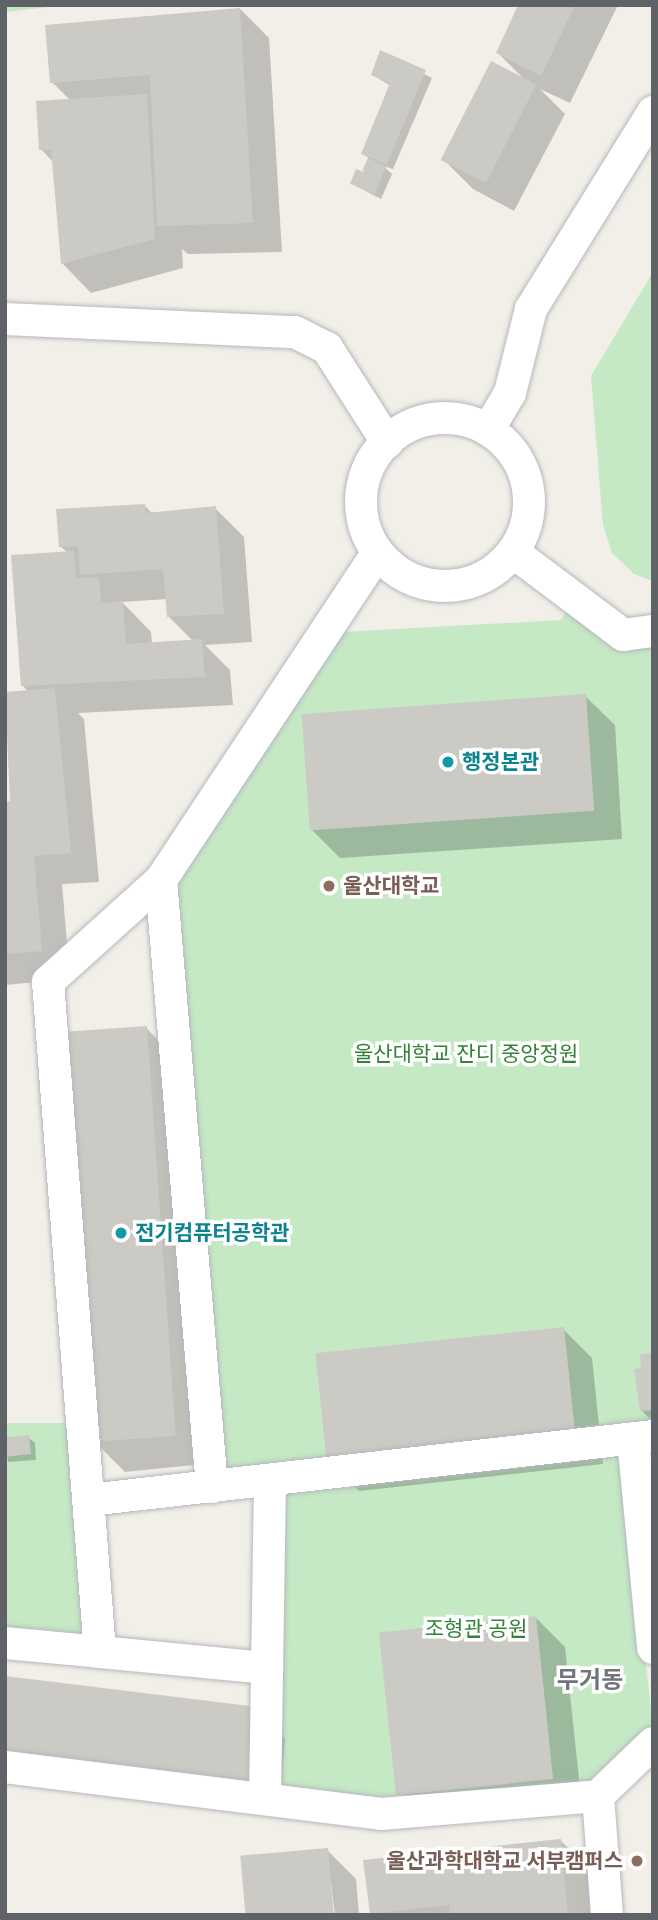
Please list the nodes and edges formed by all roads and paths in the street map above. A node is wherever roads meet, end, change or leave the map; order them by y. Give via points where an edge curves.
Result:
1 (653, 112) edge
2 (5, 318) edge
3 (488, 430) junction
4 (387, 442) junction
5 (513, 552) junction
6 (377, 554) junction
7 (653, 631) edge
8 (161, 880) junction
9 (643, 1438) edge
10 (270, 1480) junction
11 (212, 1487) junction
12 (89, 1500) junction
13 (5, 1643) edge
14 (653, 1648) edge
15 (100, 1652) junction
16 (267, 1668) junction
17 (653, 1743) edge
18 (5, 1767) edge
19 (598, 1796) junction
20 (265, 1799) junction
21 (607, 1915) edge

1 - 3 street via 531,309 510,393
2 - 4 street via 295,332 327,348
3 - 4 street via 448,417 422,420
3 - 5 street via 516,455 527,482 529,512
4 - 6 street via 365,473 360,499 363,526
5 - 6 street via 504,564 479,580 450,588 421,584 395,571
5 - 7 street via 624,635
6 - 8 street
8 - 11 street
8 - 12 street via 48,982
9 - 10 street
9 - 14 street
10 - 11 street
10 - 16 street
11 - 12 street
12 - 15 street
13 - 15 street
15 - 16 street
16 - 20 street
17 - 19 street
18 - 20 street
19 - 20 street via 381,1814
19 - 21 street

